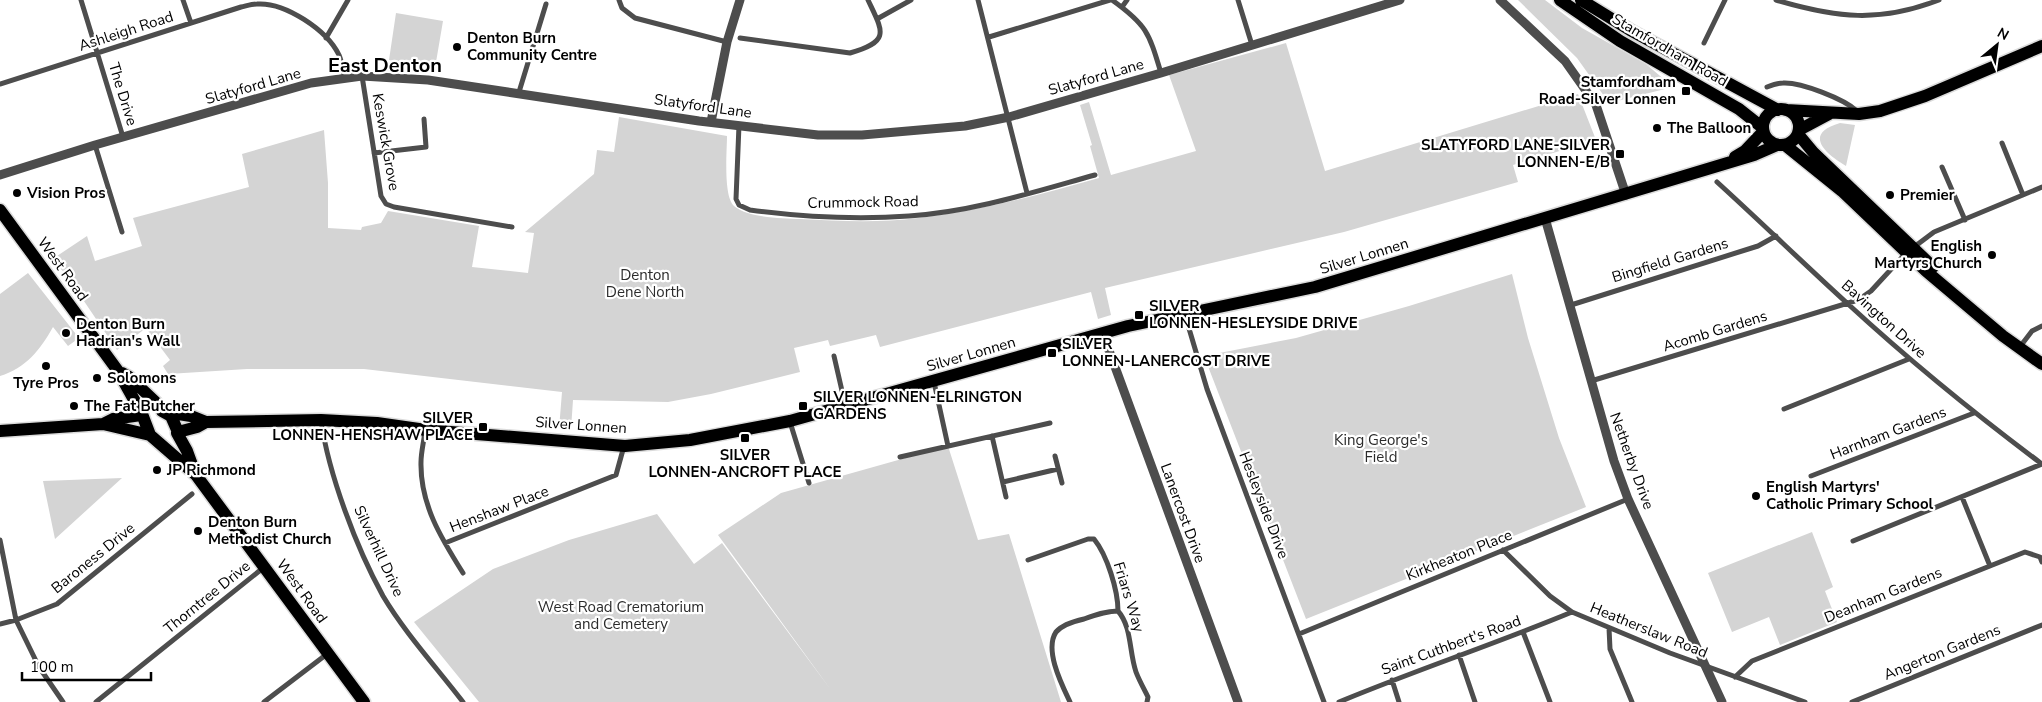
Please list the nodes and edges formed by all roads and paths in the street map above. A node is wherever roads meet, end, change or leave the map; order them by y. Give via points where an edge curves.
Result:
1 (81, 0) edge
2 (183, 0) edge
3 (348, 0) edge
4 (618, 0) edge
5 (740, 0) edge
6 (868, 0) edge
7 (911, 0) edge
8 (978, 0) edge
9 (1111, 0) edge
10 (1127, 0) edge
11 (1238, 0) edge
12 (1400, 0) edge
13 (1500, 0) edge
14 (1560, 0) edge
15 (1581, 0) edge
16 (1725, 0) edge
17 (1776, 0) edge
18 (1939, 0) edge
19 (270, 3) edge
20 (546, 4) dead end
21 (1122, 7) junction
22 (877, 19) junction
23 (191, 23) junction
24 (989, 37) junction
25 (326, 38) junction
26 (740, 38) dead end
27 (727, 42) junction
28 (1704, 43) dead end
29 (1252, 44) junction
30 (2042, 46) edge
31 (97, 53) junction
32 (1161, 73) junction
33 (362, 76) junction
34 (345, 78) junction
35 (0, 84) edge
36 (1767, 86) dead end
37 (519, 92) junction
38 (1782, 110) junction
39 (1832, 113) junction
40 (1859, 114) junction
41 (1008, 116) junction
42 (424, 119) dead end
43 (711, 122) junction
44 (739, 125) junction
45 (1763, 130) junction
46 (1799, 132) junction
47 (123, 137) junction
48 (2002, 143) dead end
49 (95, 145) junction
50 (1781, 145) junction
51 (374, 153) junction
52 (1727, 163) junction
53 (1942, 167) dead end
54 (1095, 175) dead end
55 (0, 176) edge
56 (1717, 182) dead end
57 (2042, 187) edge
58 (1027, 193) junction
59 (1626, 195) junction
60 (2023, 195) junction
61 (0, 210) edge
62 (1545, 218) junction
63 (1964, 220) junction
64 (512, 227) dead end
65 (122, 232) dead end
66 (1776, 236) junction
67 (1910, 250) junction
68 (1848, 304) junction
69 (1571, 305) junction
70 (1184, 315) junction
71 (2042, 326) edge
72 (1103, 334) junction
73 (2019, 348) junction
74 (834, 356) dead end
75 (1909, 359) junction
76 (2042, 364) edge
77 (934, 381) junction
78 (1590, 381) junction
79 (136, 393) junction
80 (846, 406) junction
81 (1784, 410) dead end
82 (166, 412) junction
83 (1974, 413) junction
84 (142, 414) junction
85 (121, 418) junction
86 (321, 420) junction
87 (790, 421) junction
88 (198, 422) junction
89 (1050, 423) dead end
90 (103, 424) junction
91 (426, 430) junction
92 (0, 431) edge
93 (125, 431) junction
94 (178, 432) junction
95 (151, 435) junction
96 (992, 436) junction
97 (624, 446) junction
98 (948, 446) junction
99 (183, 455) junction
100 (1056, 456) dead end
101 (900, 457) dead end
102 (2042, 464) edge
103 (1058, 469) junction
104 (1810, 476) dead end
105 (1003, 482) junction
106 (809, 483) dead end
107 (1062, 483) dead end
108 (192, 494) dead end
109 (1962, 496) junction
110 (1006, 497) dead end
111 (1628, 499) junction
112 (0, 540) edge
113 (1853, 541) dead end
114 (445, 543) junction
115 (1503, 550) junction
116 (1028, 560) dead end
117 (2042, 562) edge
118 (1990, 566) junction
119 (264, 567) junction
120 (463, 573) dead end
121 (1118, 611) junction
122 (1572, 612) junction
123 (16, 620) junction
124 (0, 624) edge
125 (2042, 625) edge
126 (1609, 628) junction
127 (1523, 632) junction
128 (1299, 634) junction
129 (328, 653) junction
130 (1459, 655) junction
131 (1706, 667) junction
132 (1735, 677) junction
133 (1392, 680) junction
134 (63, 702) edge
135 (96, 702) edge
136 (264, 702) edge
137 (364, 702) edge
138 (463, 702) edge
139 (1070, 702) edge
140 (1146, 702) edge
141 (1238, 702) edge
142 (1324, 702) edge
143 (1339, 702) edge
144 (1399, 702) edge
145 (1476, 702) edge
146 (1550, 702) edge
147 (1632, 702) edge
148 (1722, 702) edge
149 (1804, 702) edge
150 (1852, 702) edge

1 - 31 street, The Drive
2 - 23 street
3 - 25 street
4 - 27 street via 622,8 635,18
5 - 27 street
6 - 22 street
7 - 22 street
8 - 24 street
9 - 21 street
9 - 24 street
10 - 21 street
11 - 29 street
12 - 29 street, Slatyford Lane
13 - 59 street via 1566,61 1596,104
14 - 45 main road, Stamfordham Road via 1620,41 1739,110
15 - 38 main road, Stamfordham Road
16 - 28 street
17 - 18 street via 1823,12 1873,16 1899,13
19 - 23 street, Ashleigh Road via 242,7
19 - 25 street, Ashleigh Road via 318,28
20 - 37 street
21 - 32 street via 1148,33
22 - 26 street via 881,27 878,40 850,53
23 - 31 street, Ashleigh Road
24 - 41 street
25 - 34 street, Ashleigh Road via 339,55
27 - 43 street
29 - 32 street, Slatyford Lane
30 - 40 main road via 1925,96 1880,111
31 - 35 street, Ashleigh Road
31 - 47 street, The Drive
32 - 41 street, Slatyford Lane
33 - 34 street, Slatyford Lane
33 - 37 street, Slatyford Lane via 428,80
33 - 51 street, Keswick Grove
34 - 47 street, Slatyford Lane via 311,83
36 - 40 street via 1783,82 1803,86 1849,104
37 - 43 street, Slatyford Lane
38 - 39 main road
38 - 45 main road via 1768,115
38 - 46 main road via 1796,117
39 - 40 main road
39 - 46 main road
41 - 44 street, Slatyford Lane via 965,126 862,135 818,134
41 - 58 street
42 - 51 street via 426,148
43 - 44 street, Slatyford Lane
44 - 58 street, Crummock Road via 736,199 738,205 750,210 836,217 910,216 972,207
45 - 50 main road via 1769,139
45 - 52 main road, Silver Lonnen via 1745,151
46 - 50 main road via 1793,141
46 - 67 main road via 1813,152
47 - 49 street, Slatyford Lane
48 - 60 street
49 - 55 street, Slatyford Lane
49 - 65 street
50 - 52 main road, Silver Lonnen
50 - 67 main road via 1842,190
51 - 64 street, Keswick Grove via 381,196 386,204
52 - 59 main road, Silver Lonnen
53 - 63 street
54 - 58 street, Crummock Road
56 - 66 street, Bavington Drive
57 - 60 street, Acomb Gardens
59 - 62 main road, Silver Lonnen
60 - 63 street, Acomb Gardens
61 - 79 main road, West Road
62 - 69 street, Netherby Drive
62 - 70 main road, Silver Lonnen via 1316,287
63 - 67 street, Acomb Gardens via 1934,232
66 - 68 street, Bavington Drive
66 - 69 street, Bingfield Gardens via 1758,246
67 - 68 street, Acomb Gardens via 1871,291
67 - 73 main road via 1933,267 1950,289
68 - 75 street, Bavington Drive
68 - 78 street, Acomb Gardens
69 - 78 street, Netherby Drive
70 - 72 main road, Silver Lonnen
70 - 128 street, Hesleyside Drive via 1207,388
71 - 73 street via 2032,331
72 - 77 main road, Silver Lonnen
72 - 141 street, Lanercost Drive
73 - 76 main road
74 - 80 street
75 - 81 street
75 - 83 street, Bavington Drive
77 - 80 main road, Silver Lonnen
77 - 98 street
78 - 111 street, Netherby Drive
79 - 82 main road, West Road
79 - 84 main road, West Road
79 - 85 main road via 130,409
79 - 88 main road
80 - 87 main road, Silver Lonnen
82 - 84 main road, Silver Lonnen
82 - 88 main road, Silver Lonnen
82 - 94 main road, West Road
83 - 102 street, Bavington Drive
83 - 104 street, Harnham Gardens
84 - 85 main road, Silver Lonnen
84 - 95 main road, West Road
85 - 90 main road, Silver Lonnen
86 - 88 main road, Silver Lonnen
86 - 91 main road, Silver Lonnen
86 - 138 street, Silverhill Drive via 342,503 384,596
87 - 97 main road, Silver Lonnen via 690,440
87 - 106 street
88 - 94 main road, Silver Lonnen
88 - 99 main road
89 - 96 street
90 - 92 main road
90 - 93 main road
91 - 97 main road, Silver Lonnen
91 - 114 street, Henshaw Place via 421,461 423,493
93 - 95 main road
93 - 99 main road
94 - 95 main road, Silver Lonnen
94 - 99 main road, West Road
95 - 99 main road
96 - 98 street
96 - 105 street
97 - 114 street, Henshaw Place via 616,475
98 - 101 street
99 - 119 main road, West Road
100 - 103 street
102 - 109 street
103 - 105 street
103 - 107 street
105 - 110 street
108 - 123 street, Baroness Drive via 57,604
109 - 113 street
109 - 118 street
111 - 115 street, Kirkheaton Place
111 - 131 street, Netherby Drive
112 - 123 street
114 - 120 street
115 - 122 street, Heatherslaw Road via 1550,596
115 - 128 street, Kirkheaton Place
116 - 121 street, Friars Way via 1094,539 1118,597
117 - 118 street, Deanham Gardens via 2040,557 2025,552
118 - 132 street, Deanham Gardens via 1752,661
119 - 129 main road, West Road
119 - 135 street, Thorntree Drive
121 - 139 street via 1071,622 1057,632 1052,644 1053,654
121 - 140 street, Friars Way via 1125,619 1136,674 1148,697
122 - 126 street, Heatherslaw Road
122 - 127 street, Saint Cuthbert's Road
123 - 124 street, Baroness Drive
123 - 134 street via 39,667
125 - 150 street, Angerton Gardens
126 - 131 street, Heatherslaw Road
126 - 147 street via 1610,649
127 - 130 street, Saint Cuthbert's Road
127 - 146 street
128 - 142 street, Hesleyside Drive
129 - 136 street
129 - 137 main road, West Road
130 - 133 street, Saint Cuthbert's Road
130 - 145 street
131 - 132 street, Heatherslaw Road
131 - 148 street, Netherby Drive
132 - 149 street, Heatherslaw Road
133 - 143 street, Saint Cuthbert's Road
133 - 144 street

